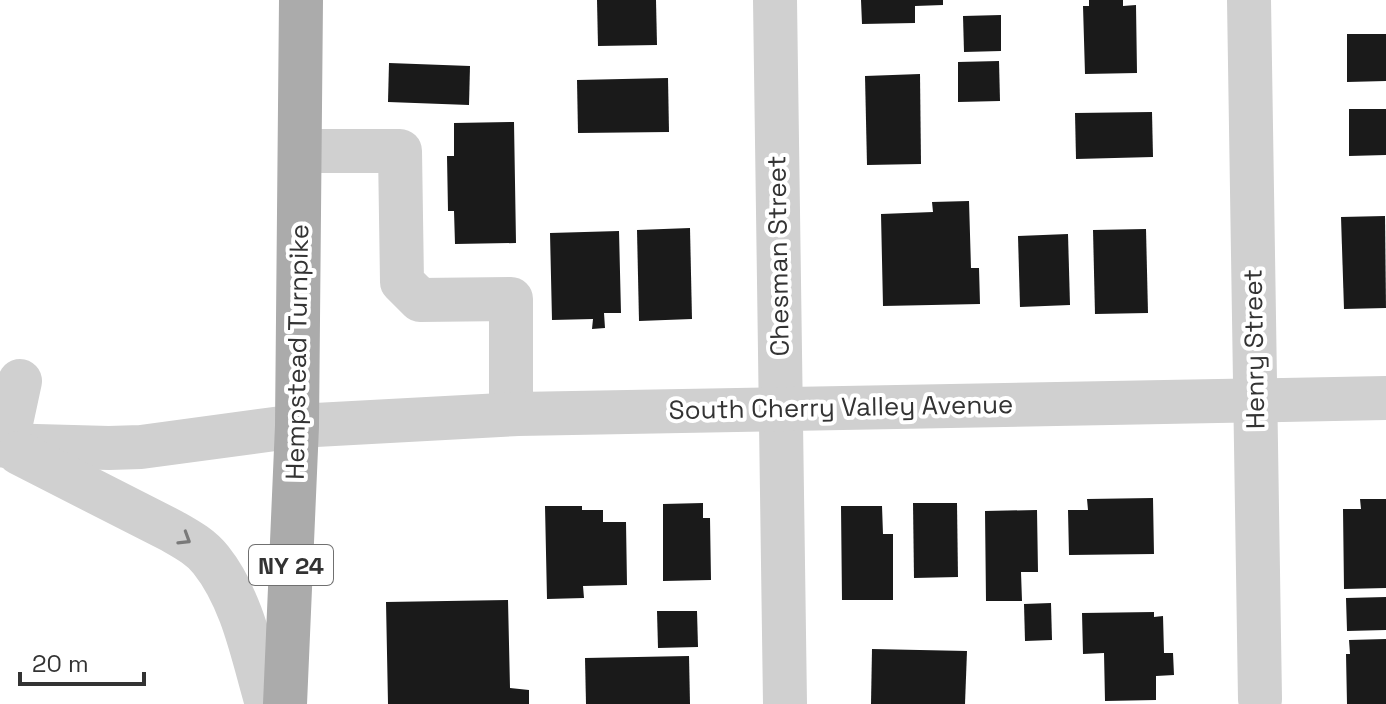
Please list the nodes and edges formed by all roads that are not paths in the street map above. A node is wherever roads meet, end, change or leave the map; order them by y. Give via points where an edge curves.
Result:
1 (301, 0) edge
2 (775, 0) edge
3 (1249, 0) edge
4 (300, 151) junction
5 (20, 381) dead end
6 (1386, 398) edge
7 (1255, 400) junction
8 (780, 408) junction
9 (511, 414) junction
10 (297, 426) junction
11 (3, 446) edge
12 (1260, 699) dead end
13 (267, 704) edge
14 (285, 704) edge
15 (785, 704) edge

1 - 4 main road, Hempstead Turnpike / NY 24
2 - 8 street, Chesman Street
3 - 7 street, Henry Street
4 - 9 street via 400,151 402,282 420,300 511,299
4 - 10 main road, Hempstead Turnpike / NY 24
5 - 11 street
6 - 7 street, South Cherry Valley Avenue
7 - 8 street, South Cherry Valley Avenue
7 - 12 street, Henry Street
8 - 9 street, South Cherry Valley Avenue
8 - 15 street, Chesman Street
9 - 10 street, South Cherry Valley Avenue
10 - 11 street, South Cherry Valley Avenue via 141,447
10 - 14 main road, Hempstead Turnpike / NY 24
11 -> 13 street via 172,531 210,558 235,603

